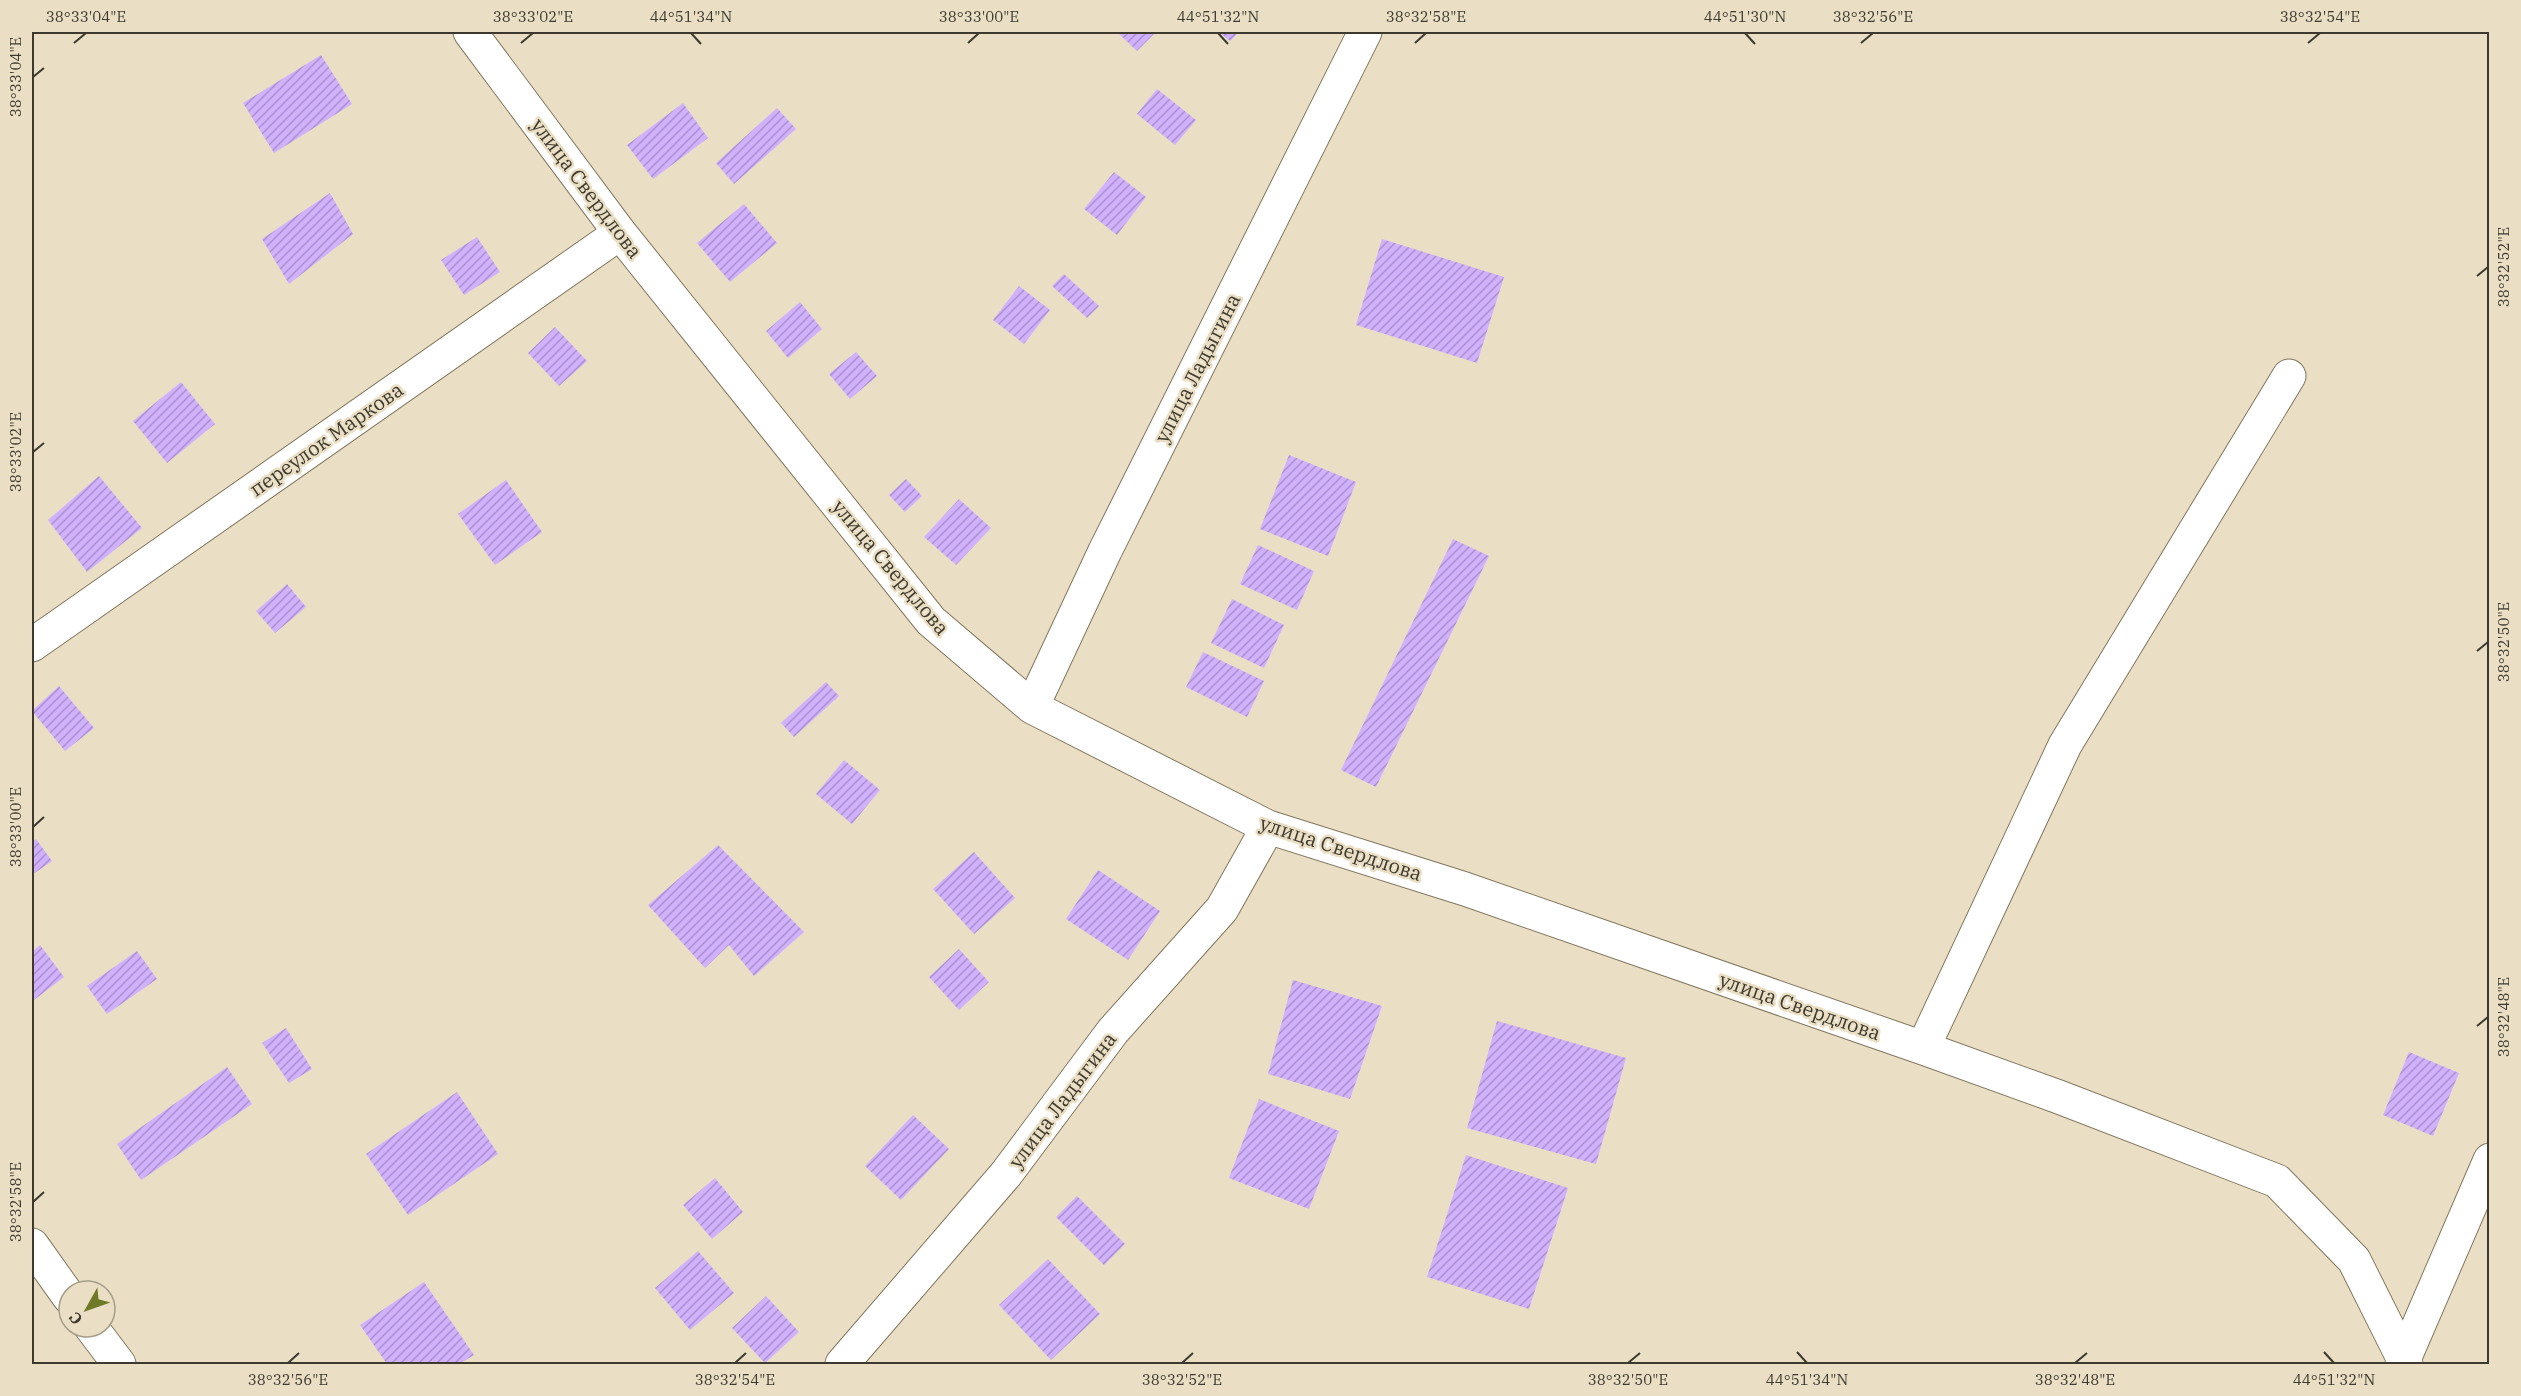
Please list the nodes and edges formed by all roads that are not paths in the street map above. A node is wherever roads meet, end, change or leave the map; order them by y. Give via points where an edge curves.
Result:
1 (470, 32) edge
2 (1365, 32) edge
3 (620, 233) junction
4 (2289, 376) dead end
5 (32, 645) edge
6 (1032, 707) junction
7 (1268, 827) junction
8 (1923, 1048) junction
9 (2490, 1160) edge
10 (34, 1254) edge
11 (57, 1282) edge
12 (100, 1339) edge
13 (2404, 1363) edge
14 (119, 1365) edge
15 (842, 1365) edge

1 - 3 street, улица Свердлова
2 - 6 street, улица Ладыгина via 1105,551
3 - 5 street, переулок Маркова
3 - 6 street, улица Свердлова via 932,621
4 - 8 street via 2065,745
6 - 7 street, улица Свердлова
7 - 8 street, улица Свердлова via 1465,889
7 - 15 street, улица Ладыгина via 1222,909 1113,1031 1006,1174
8 - 13 street, улица Свердлова via 2277,1181 2354,1260
9 - 13 street
10 - 11 street
12 - 14 street

